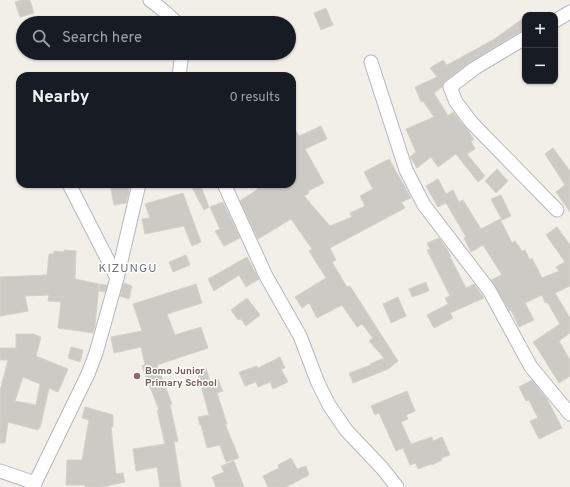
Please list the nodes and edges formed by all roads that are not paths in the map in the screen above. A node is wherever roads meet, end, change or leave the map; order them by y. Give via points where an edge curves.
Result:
1 (150, 0) edge
2 (570, 12) edge
3 (170, 16) edge
4 (558, 19) edge
5 (522, 40) edge
6 (181, 60) edge
7 (372, 62) dead end
8 (180, 72) edge
9 (71, 188) edge
10 (138, 188) edge
11 (226, 188) edge
12 (557, 210) dead end
13 (117, 278) junction
14 (570, 414) edge
15 (0, 471) edge
16 (35, 485) edge
17 (397, 487) edge

1 - 3 street
2 - 4 street
5 - 12 street via 475,68 450,87 456,102 471,122
6 - 8 street
7 - 14 street via 406,170 418,195 489,290 531,367
9 - 13 street
10 - 13 street
11 - 17 street via 266,276 300,336 329,405 346,430
13 - 16 street via 88,374
15 - 16 street

